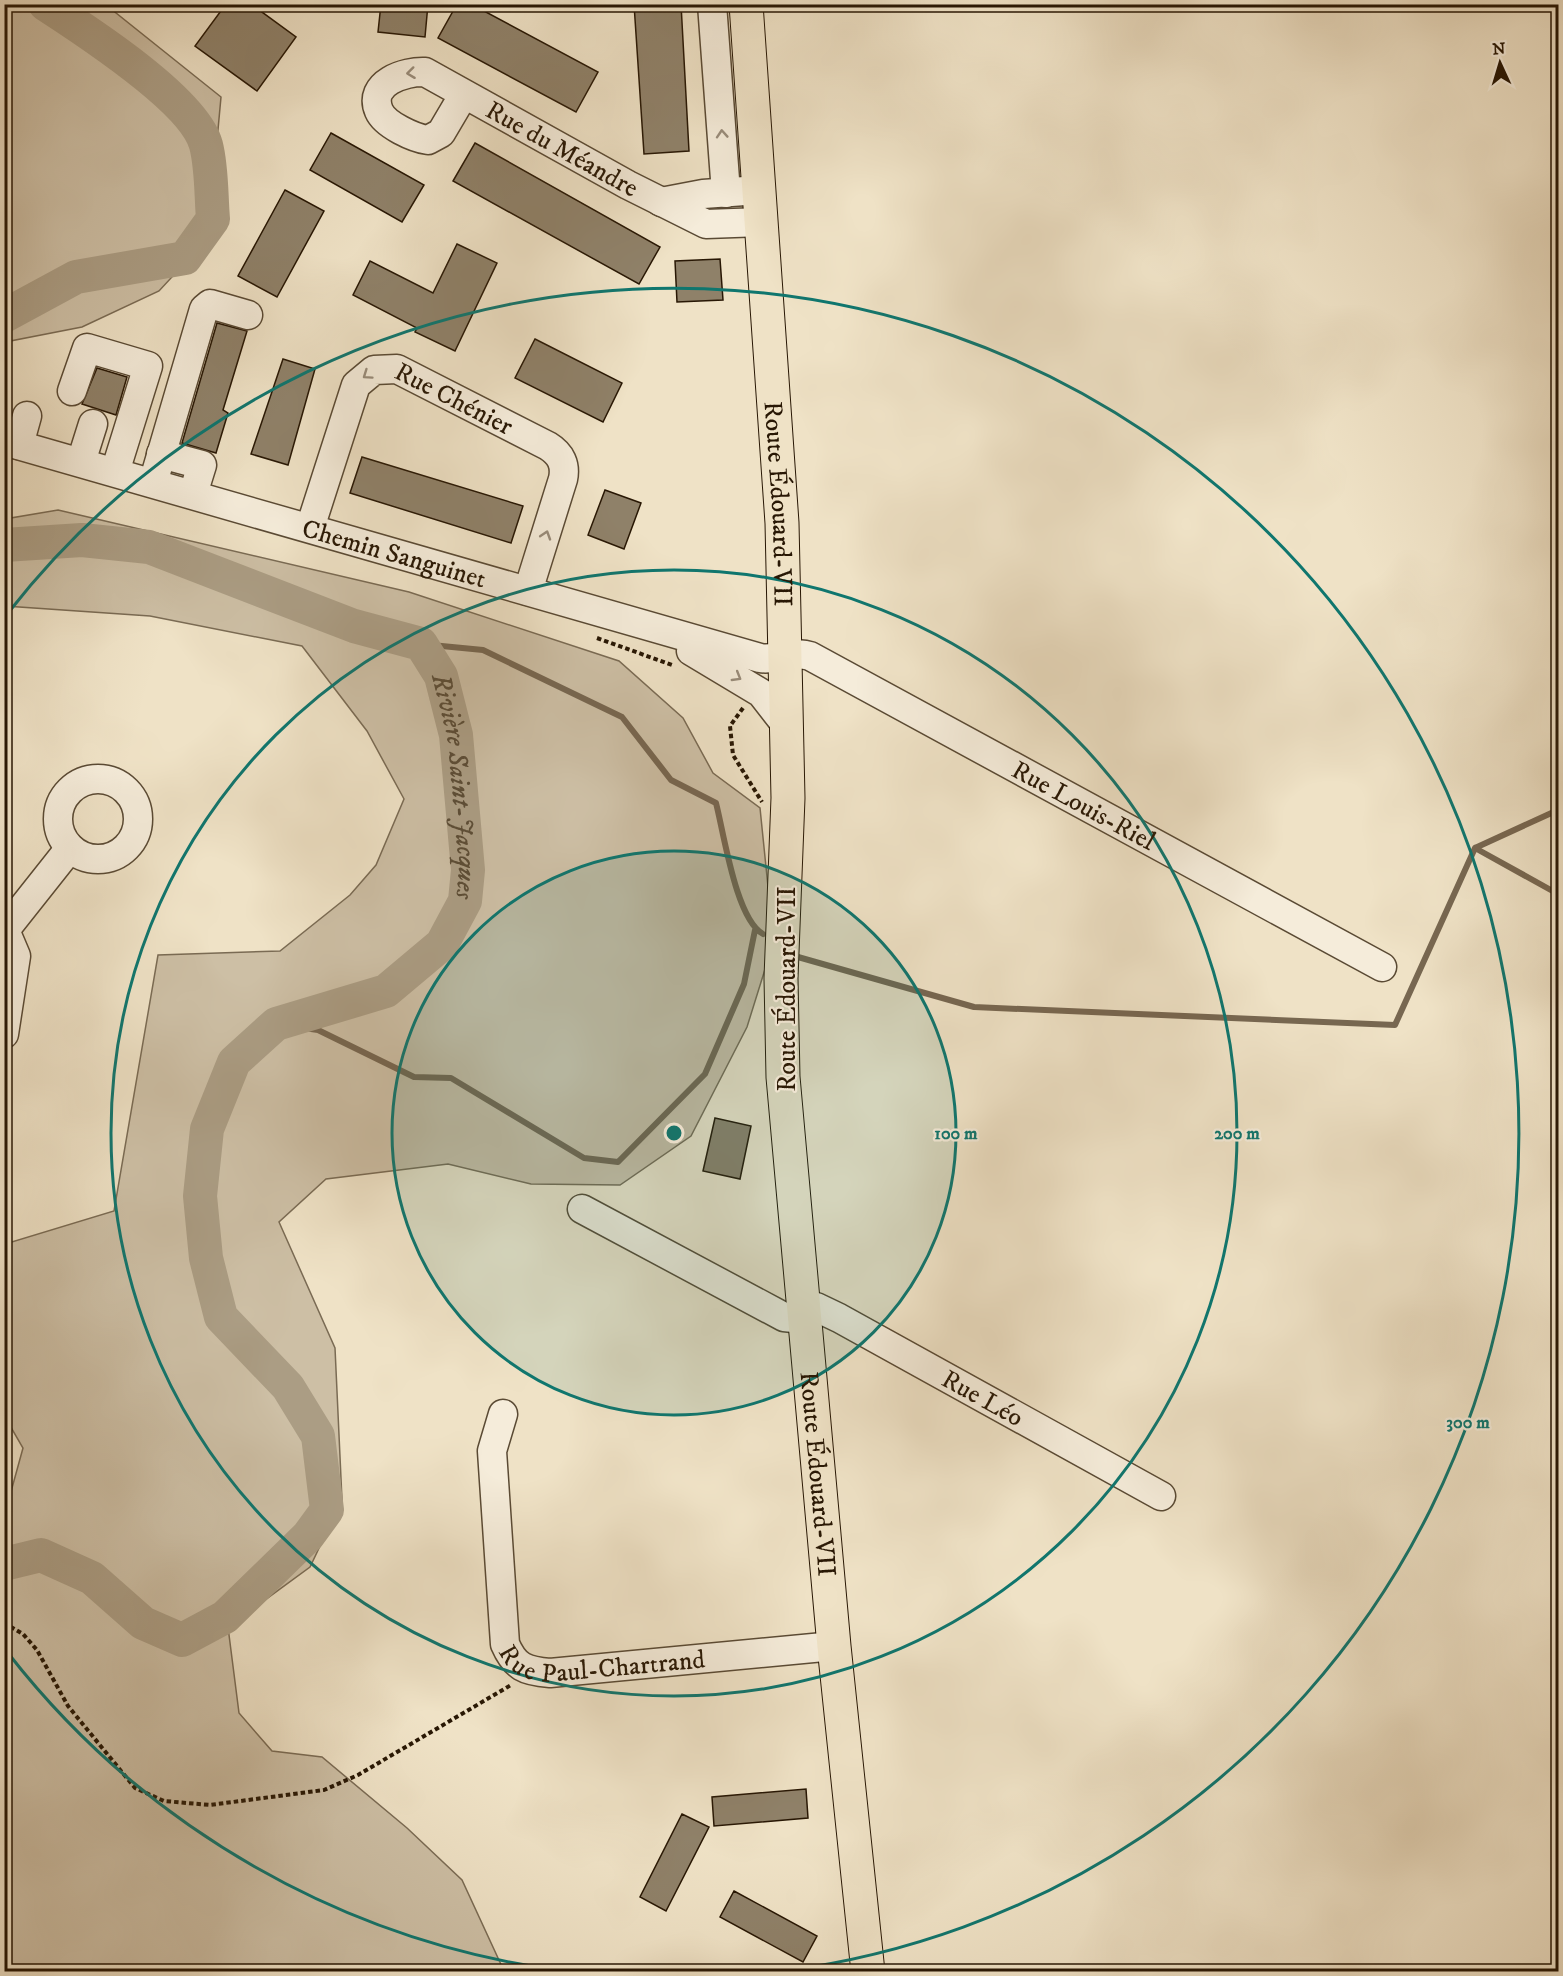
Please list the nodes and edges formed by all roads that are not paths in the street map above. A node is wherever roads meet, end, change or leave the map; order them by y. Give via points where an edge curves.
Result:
1 (712, 4) edge
2 (746, 4) edge
3 (464, 94) dead end
4 (726, 193) junction
5 (661, 202) junction
6 (761, 206) junction
7 (248, 315) dead end
8 (72, 391) dead end
9 (27, 416) dead end
10 (93, 424) dead end
11 (12, 443) edge
12 (161, 453) junction
13 (81, 462) junction
14 (115, 472) junction
15 (153, 483) junction
16 (193, 494) junction
17 (310, 528) junction
18 (528, 591) junction
19 (665, 632) junction
20 (784, 657) junction
21 (786, 725) junction
22 (70, 848) dead end
23 (1382, 967) dead end
24 (4, 1034) edge
25 (582, 1209) dead end
26 (803, 1313) junction
27 (503, 1413) dead end
28 (1161, 1496) dead end
29 (834, 1646) junction
30 (868, 1971) edge

4 -> 1 street
2 - 6 main road, Route Édouard-VII
3 - 5 street, Rue du Méandre
4 - 5 street, Rue du Méandre
4 - 6 street, Rue du Méandre
5 - 6 street, Rue du Méandre via 706,224
6 - 20 main road, Route Édouard-VII via 782,523
7 - 12 street via 214,305 206,307
8 - 14 street via 87,348 148,366
9 - 11 street
10 - 13 street
11 - 13 street, Chemin Sanguinet
12 - 15 street
12 - 16 street via 202,465
13 - 14 street, Chemin Sanguinet
14 - 15 street, Chemin Sanguinet
15 - 16 street, Chemin Sanguinet
16 - 17 street, Chemin Sanguinet
17 - 18 street, Chemin Sanguinet
18 -> 17 street, Rue Chénier via 563,479 561,457 548,446 397,369 374,370 356,385
18 - 19 street, Chemin Sanguinet
19 - 20 street, Chemin Sanguinet via 760,658
19 -> 21 street via 761,693
20 - 21 main road, Route Édouard-VII
20 - 23 street, Rue Louis-Riel via 801,653 823,662
21 - 26 main road, Route Édouard-VII via 788,850 782,1032
22 - 24 street via 4,930 16,956
25 - 26 street, Rue Léo via 784,1317
26 - 28 street, Rue Léo via 816,1308 833,1314
26 - 29 main road, Route Édouard-VII
27 - 29 street, Rue Paul-Chartrand via 492,1451 505,1644 512,1661 532,1672 550,1673
29 - 30 main road, Route Édouard-VII

